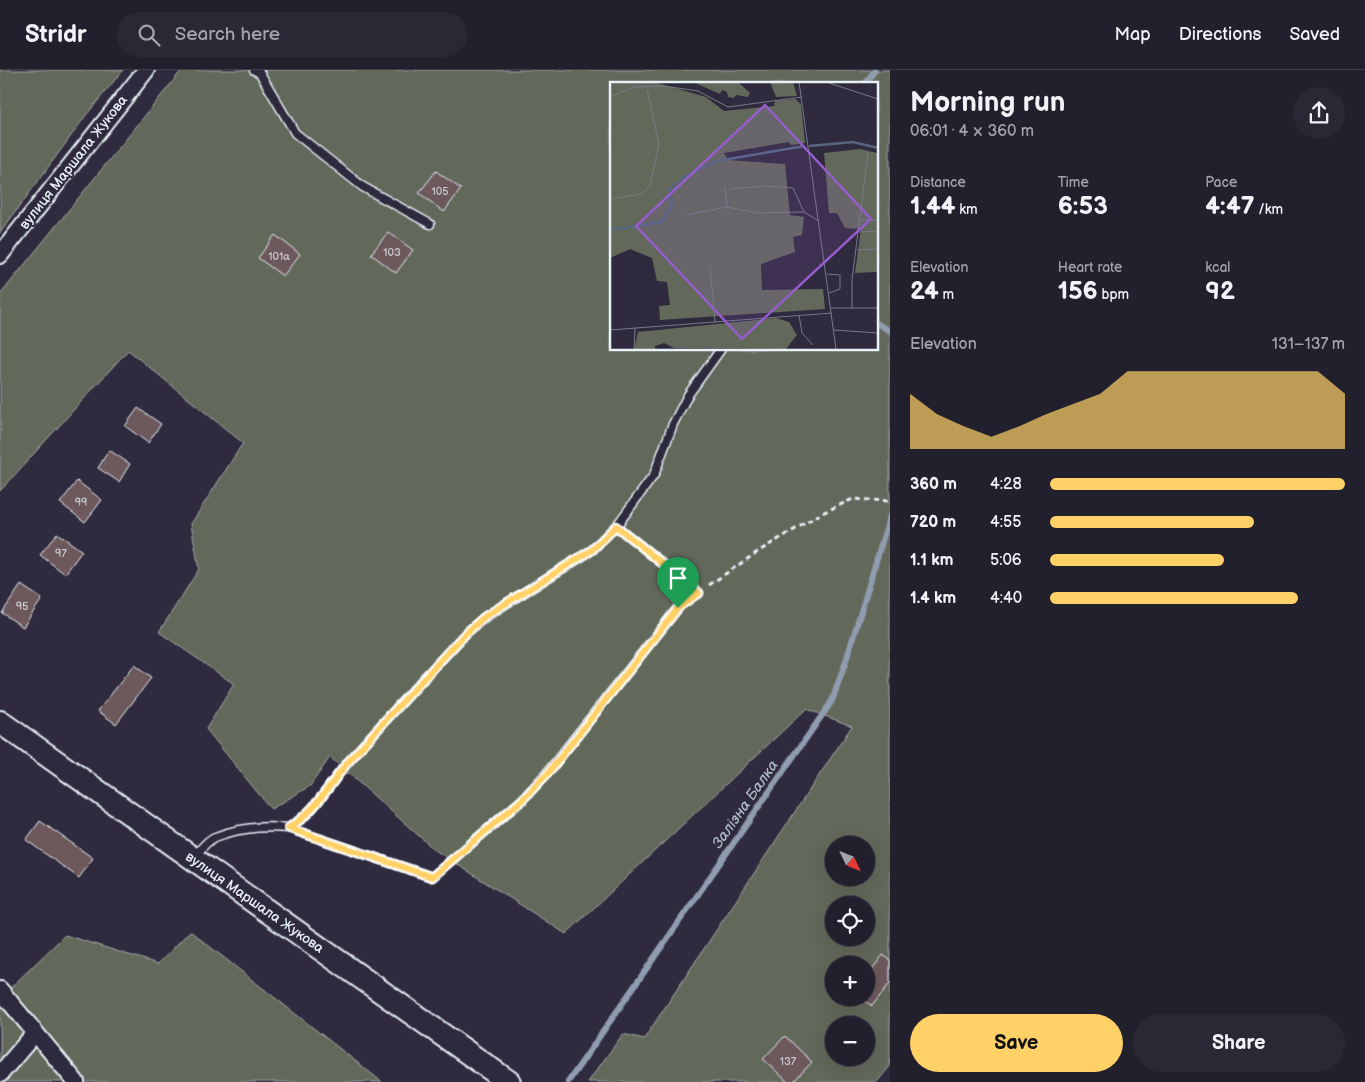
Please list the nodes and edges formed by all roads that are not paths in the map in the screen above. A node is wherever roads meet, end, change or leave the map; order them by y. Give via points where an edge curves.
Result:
1 (146, 70) edge
2 (254, 70) edge
3 (430, 224) dead end
4 (0, 255) edge
5 (720, 350) edge
6 (616, 526) junction
7 (699, 593) road end
8 (678, 608) dead end
9 (0, 722) edge
10 (288, 828) junction
11 (194, 858) junction
12 (0, 990) edge
13 (35, 1033) junction
14 (0, 1074) edge
15 (76, 1082) edge
16 (509, 1082) edge

1 - 4 street, вулиця Маршала Жукова
2 - 3 lane via 260,73 294,133 363,187
5 - 6 lane via 688,395 654,475
6 - 7 lane
6 - 10 lane via 592,550 484,617 465,634 348,762 302,820
8 - 10 lane via 548,773 522,800 432,877
9 - 11 main road, вулиця Маршала Жукова
10 - 11 lane via 263,826 214,837
11 - 16 main road, вулиця Маршала Жукова
12 - 13 street
13 - 14 street
13 - 15 street

